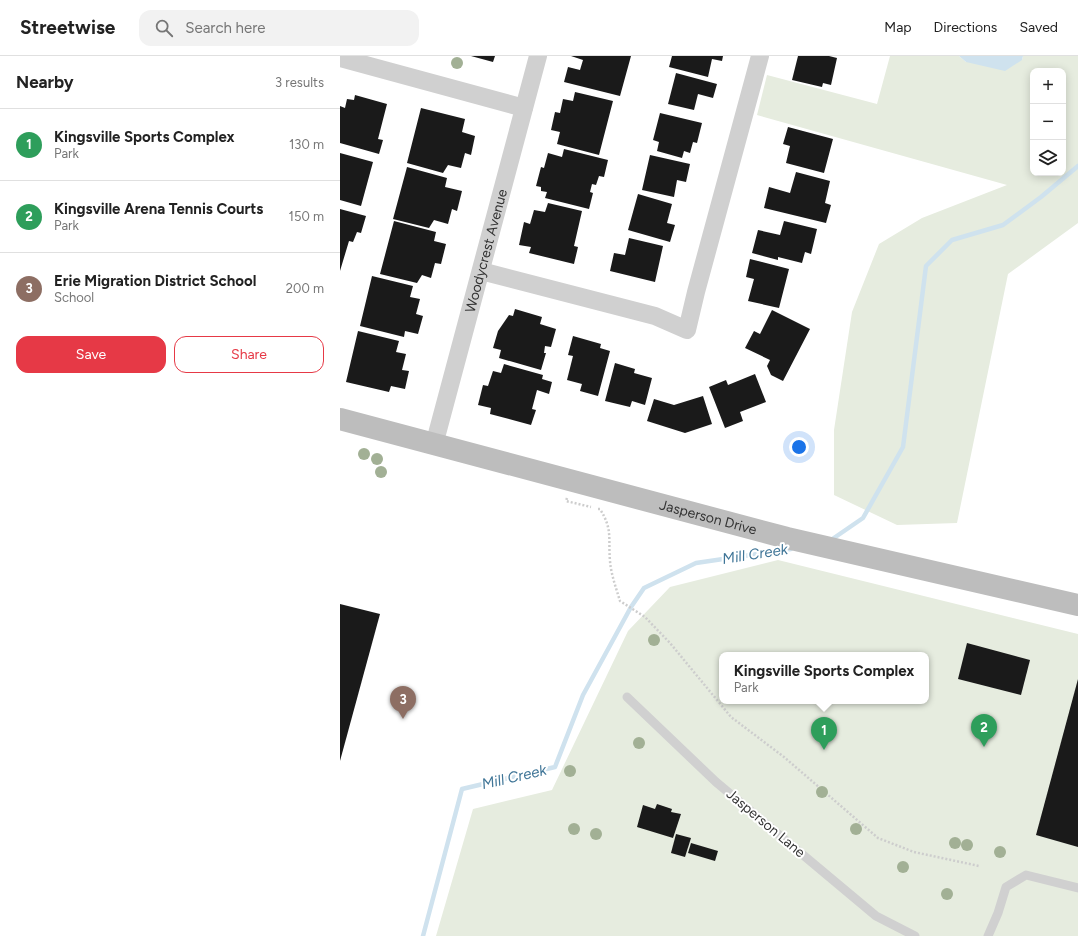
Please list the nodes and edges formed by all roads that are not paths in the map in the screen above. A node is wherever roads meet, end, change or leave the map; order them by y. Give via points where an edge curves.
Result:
1 (538, 56) edge
2 (760, 56) edge
3 (340, 58) edge
4 (524, 108) junction
5 (480, 271) junction
6 (340, 419) edge
7 (434, 445) junction
8 (1078, 605) edge
9 (627, 697) dead end
10 (1078, 888) edge
11 (915, 936) edge
12 (988, 936) edge

1 - 4 street, Woodycrest Avenue
2 - 5 street via 687,330 655,316
3 - 4 street
4 - 5 street, Woodycrest Avenue
5 - 7 street, Woodycrest Avenue
6 - 7 street, Jasperson Drive
7 - 8 street, Jasperson Drive via 835,550
9 - 11 lane, Jasperson Lane via 716,782 876,916
10 - 12 lane via 1026,874 1006,887

